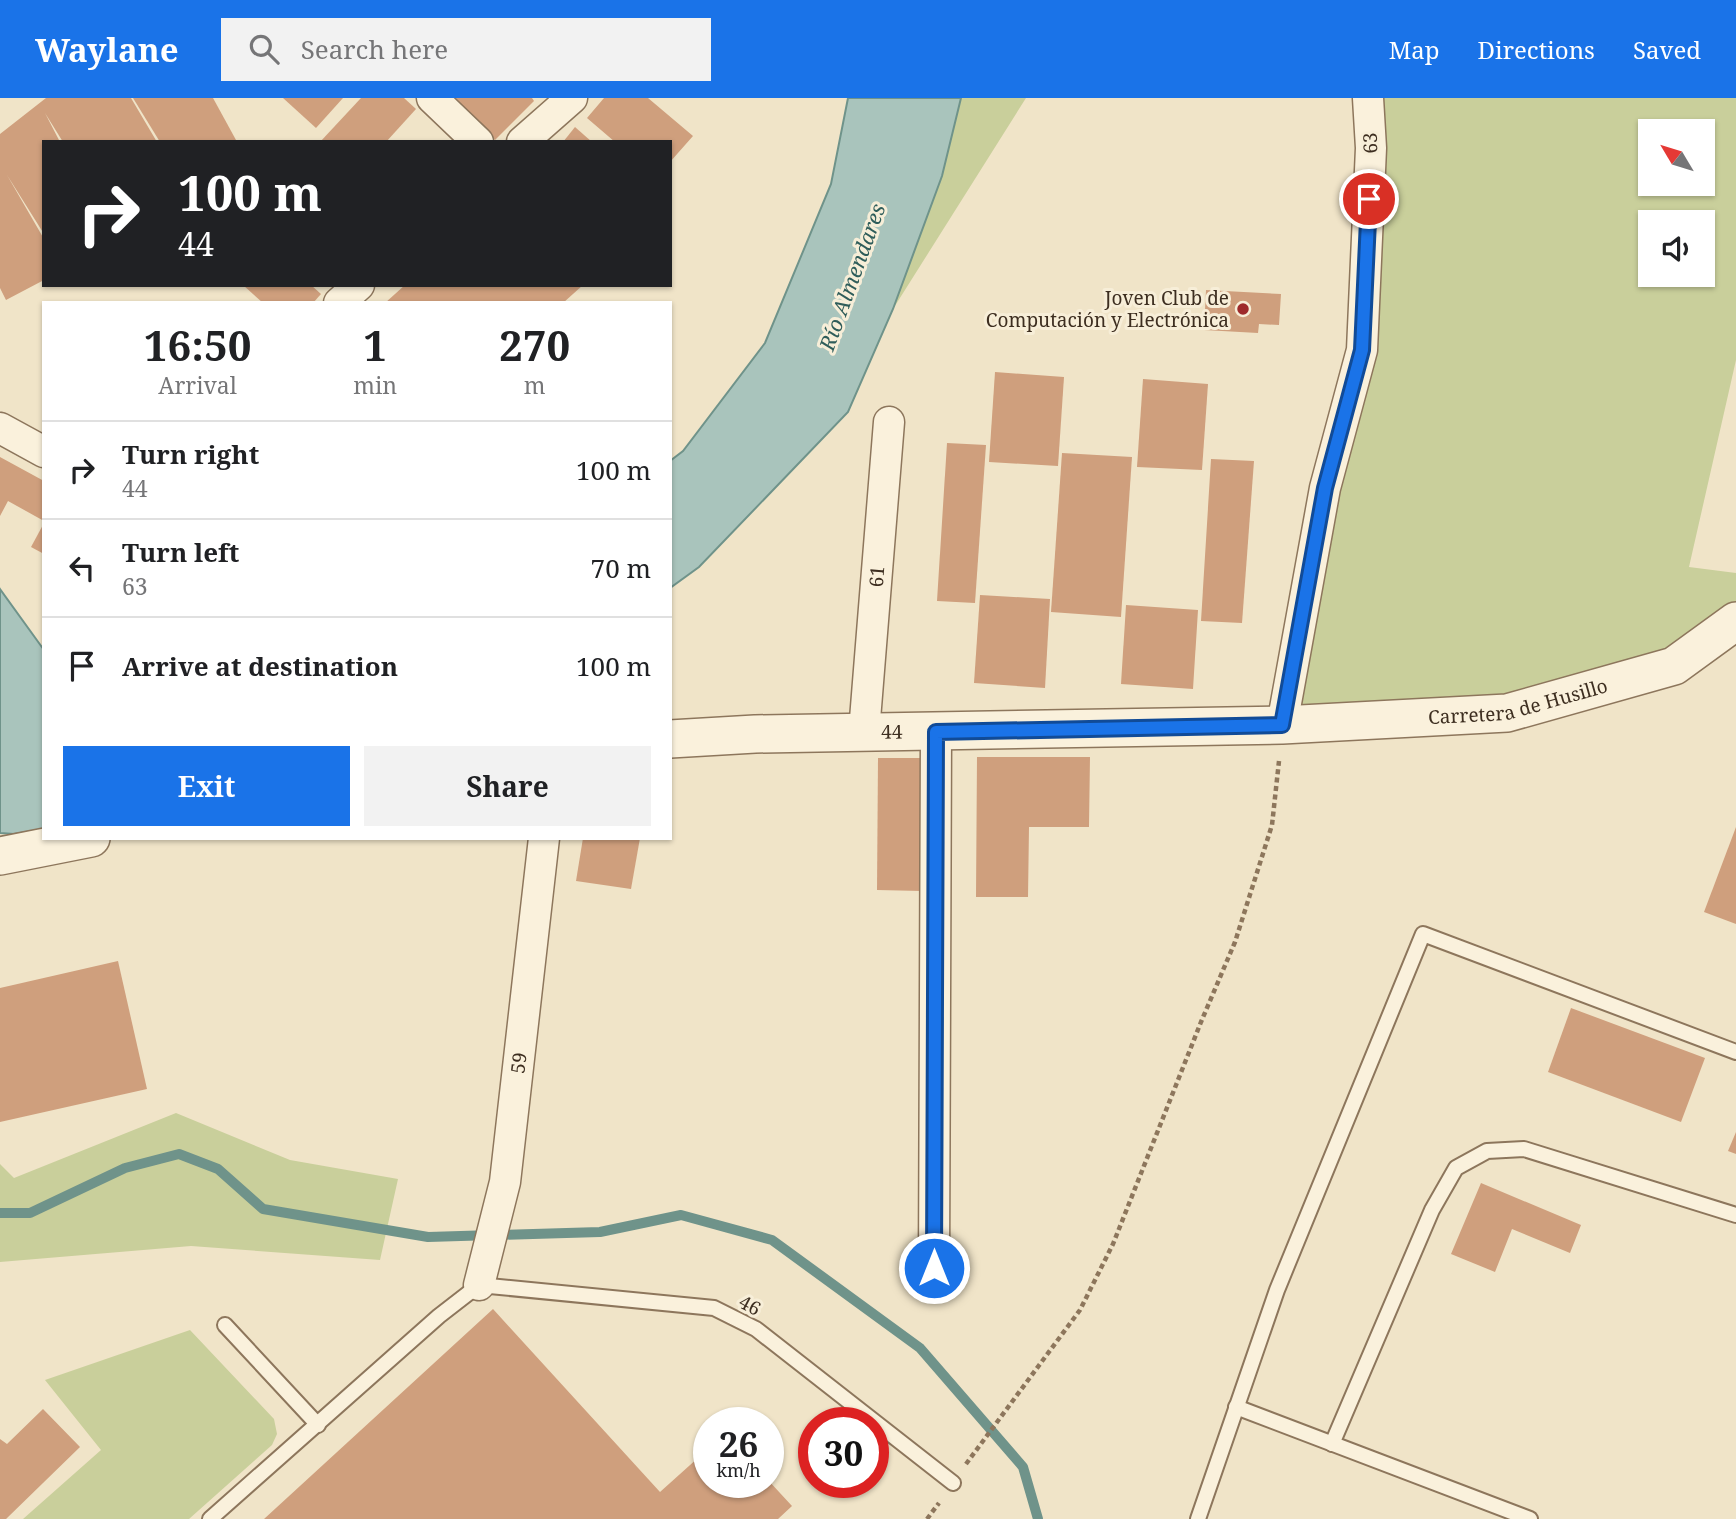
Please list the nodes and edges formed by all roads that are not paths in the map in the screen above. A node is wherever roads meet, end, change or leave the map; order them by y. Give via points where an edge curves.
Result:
1 (432, 98) edge
2 (572, 98) edge
3 (1368, 98) edge
4 (476, 140) edge
5 (524, 140) edge
6 (357, 287) edge
7 (341, 301) edge
8 (889, 422) dead end
9 (0, 428) edge
10 (42, 451) edge
11 (1736, 621) edge
12 (1282, 725) junction
13 (863, 732) junction
14 (936, 732) junction
15 (672, 739) edge
16 (81, 840) edge
17 (544, 840) edge
18 (0, 856) edge
19 (1736, 1052) edge
20 (1736, 1215) edge
21 (934, 1268) dead end
22 (479, 1285) junction
23 (225, 1325) dead end
24 (1236, 1407) junction
25 (318, 1425) junction
26 (1332, 1444) junction
27 (953, 1483) dead end
28 (210, 1519) edge
29 (1198, 1519) edge
30 (1530, 1519) edge

1 - 4 street
2 - 5 street
3 - 12 street, 63 via 1371,148 1362,350 1325,488
6 - 7 street
8 - 13 street, 61
9 - 10 street
11 - 12 street, Carretera de Husillo via 1674,666 1507,713
12 - 14 street, 44
13 - 14 street, 44
13 - 15 street, 44
14 - 21 street
16 - 18 street
17 - 22 street, 59 via 505,1182
19 - 24 lane via 1423,934 1277,1290
20 - 26 lane via 1524,1149 1487,1151 1456,1168 1432,1210
22 - 25 lane
22 - 27 lane, 46 via 714,1308 756,1329
23 - 25 lane
24 - 26 lane
24 - 29 lane
25 - 28 lane
26 - 30 lane

